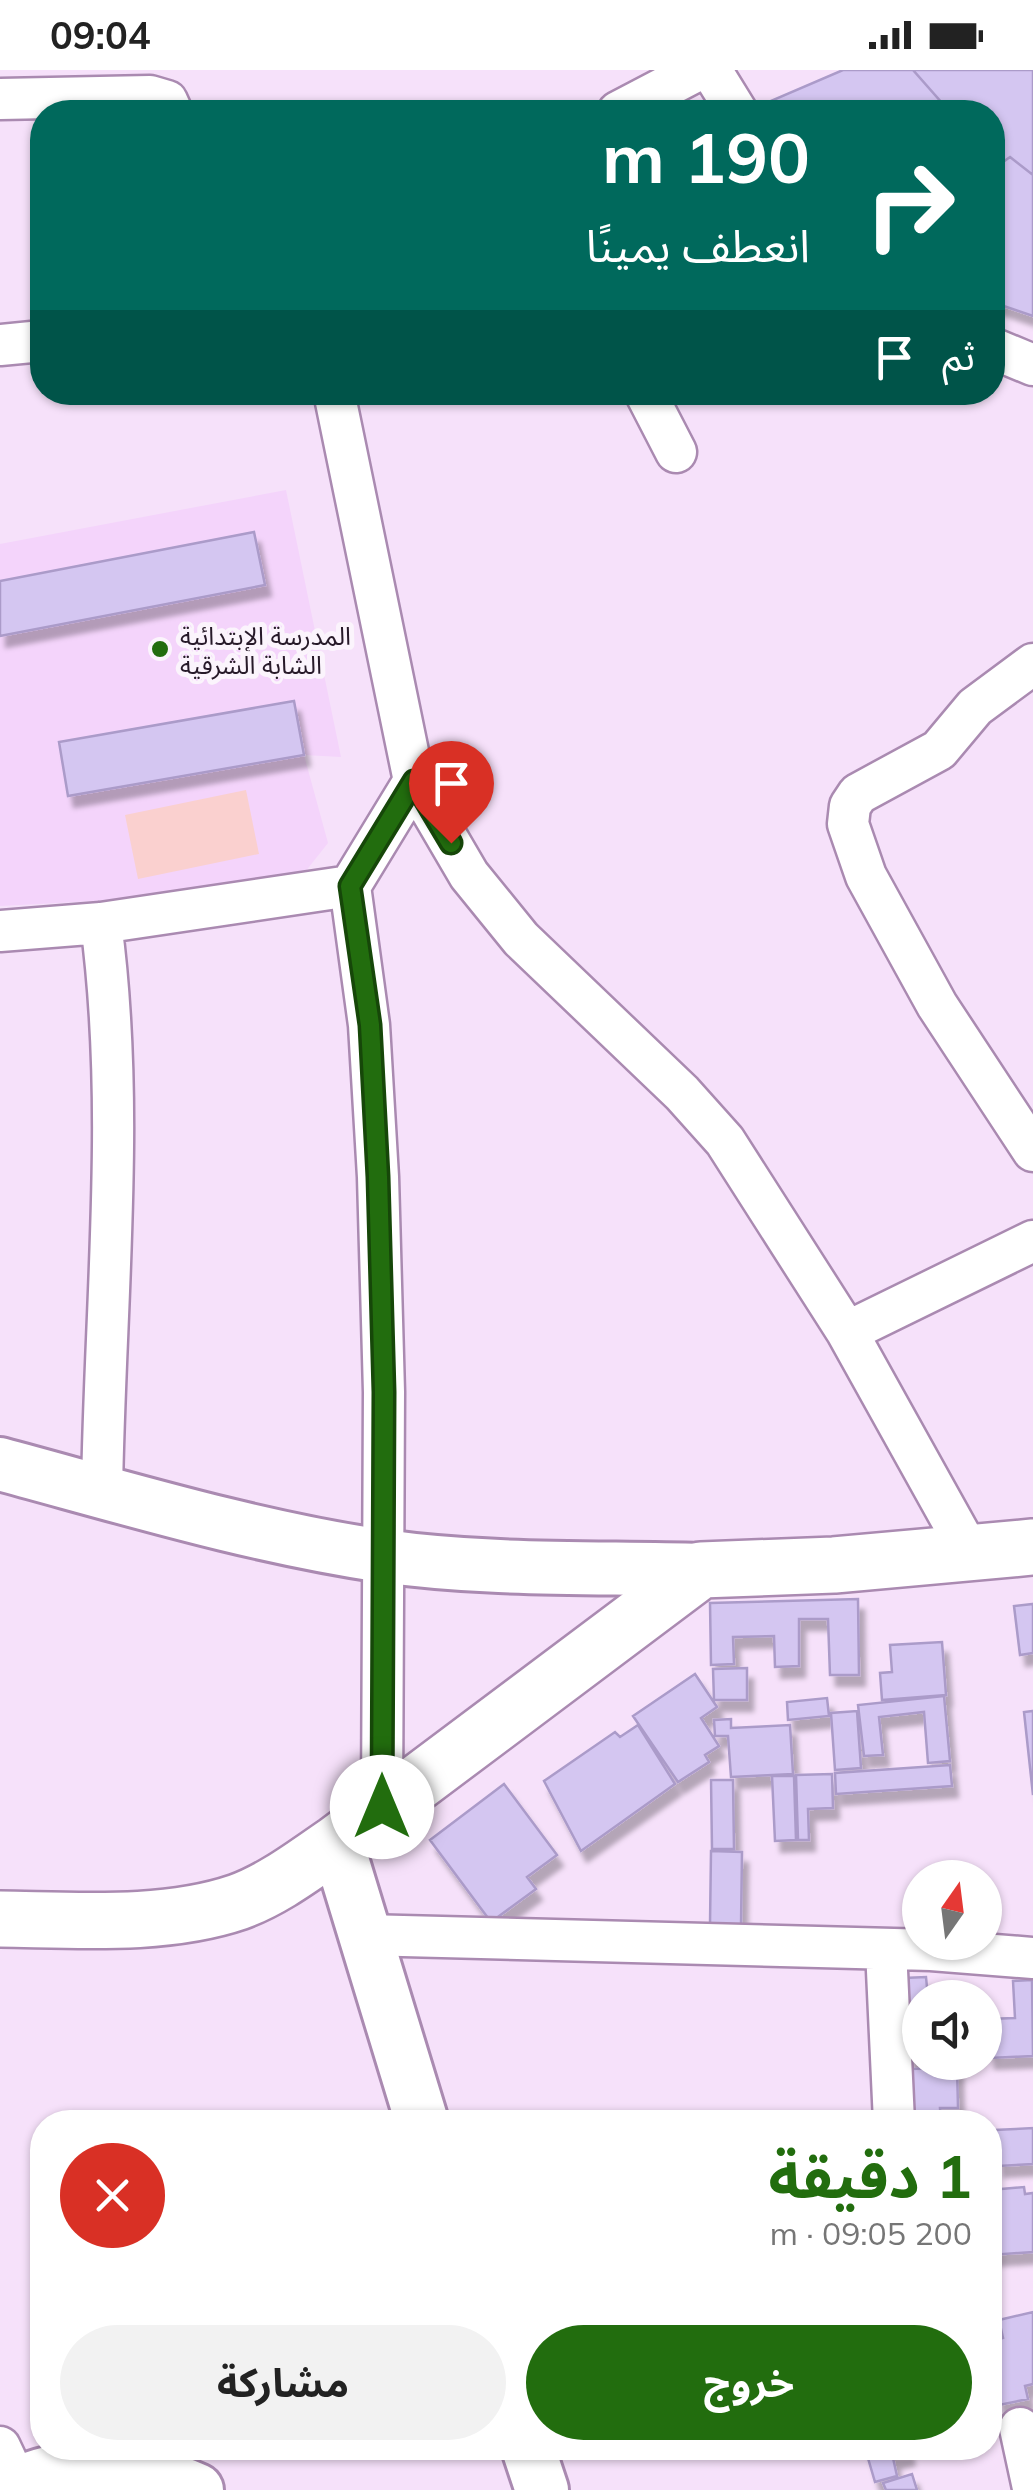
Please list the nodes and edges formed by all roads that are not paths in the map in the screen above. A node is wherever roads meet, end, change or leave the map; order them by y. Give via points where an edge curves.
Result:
1 (692, 72) edge
2 (0, 100) edge
3 (167, 100) edge
4 (640, 100) edge
5 (724, 100) edge
6 (30, 342) edge
7 (0, 345) edge
8 (1005, 353) edge
9 (1033, 365) edge
10 (337, 405) edge
11 (652, 405) edge
12 (676, 452) dead end
13 (1033, 664) edge
14 (414, 781) junction
15 (350, 886) junction
16 (101, 923) junction
17 (0, 932) edge
18 (1033, 1151) edge
19 (1033, 1241) edge
20 (847, 1332) junction
21 (0, 1464) edge
22 (102, 1490) junction
23 (1033, 1547) edge
24 (970, 1553) junction
25 (382, 1556) junction
26 (702, 1570) junction
27 (382, 1807) junction
28 (338, 1842) junction
29 (0, 1919) edge
30 (364, 1934) junction
31 (886, 1949) junction
32 (1033, 1958) edge
33 (418, 2110) edge
34 (893, 2110) edge
35 (1020, 2428) dead end
36 (532, 2460) edge
37 (7, 2473) edge
38 (1033, 2488) edge
39 (197, 2490) edge
40 (542, 2490) edge

1 - 4 street
1 - 5 street
2 - 3 street
6 - 7 street
8 - 9 street
10 - 14 street
11 - 12 street
13 - 18 street via 975,707 939,750 858,794 848,824 866,876 936,1005
14 - 15 street
14 - 20 street via 470,875 521,939 724,1142
15 - 16 street
15 - 25 street via 370,1025 378,1177
16 - 17 street
16 - 22 street via 111,1071
19 - 20 street
20 - 24 street
21 - 22 street
22 - 25 street
23 - 24 main road
24 - 26 main road
25 - 26 street
25 - 27 street
26 - 27 main road
27 - 28 main road
28 - 29 main road via 238,1902 184,1913
28 - 30 street
30 - 31 street
30 - 33 street
31 - 32 street
31 - 34 street
35 - 38 street
36 - 40 street
37 - 39 street via 136,2470

